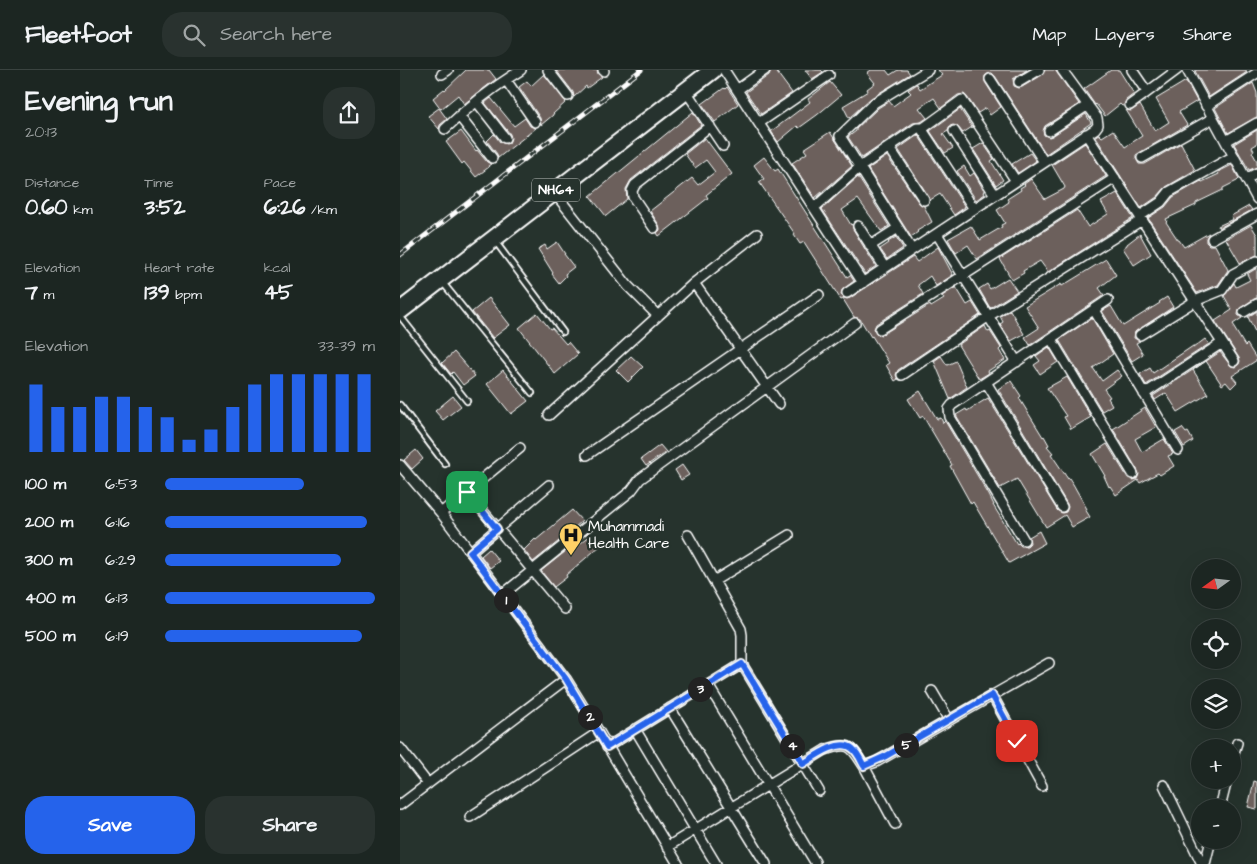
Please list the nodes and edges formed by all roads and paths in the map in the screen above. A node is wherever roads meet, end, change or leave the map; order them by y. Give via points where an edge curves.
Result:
1 (521, 70) edge
2 (548, 70) edge
3 (713, 70) edge
4 (724, 70) edge
5 (765, 70) edge
6 (928, 70) edge
7 (1039, 70) edge
8 (1062, 70) edge
9 (1132, 70) edge
10 (1177, 70) edge
11 (1187, 70) edge
12 (1257, 72) edge
13 (829, 75) dead end
14 (990, 79) dead end
15 (506, 80) junction
16 (1019, 82) dead end
17 (737, 90) junction
18 (686, 91) junction
19 (1147, 92) junction
20 (568, 96) dead end
21 (477, 102) junction
22 (1088, 105) junction
23 (1130, 105) dead end
24 (1206, 106) junction
25 (459, 116) junction
26 (1213, 118) junction
27 (535, 122) dead end
28 (1257, 122) edge
29 (759, 123) junction
30 (710, 126) junction
31 (445, 129) dead end
32 (922, 129) junction
33 (954, 131) dead end
34 (1049, 131) dead end
35 (1086, 134) junction
36 (505, 138) dead end
37 (1226, 141) junction
38 (723, 146) dead end
39 (889, 147) junction
40 (1234, 156) junction
41 (492, 158) dead end
42 (1142, 158) dead end
43 (1044, 162) junction
44 (860, 167) junction
45 (1257, 173) edge
46 (1115, 178) junction
47 (1246, 179) junction
48 (1016, 181) junction
49 (554, 192) junction
50 (995, 195) junction
51 (1257, 199) edge
52 (924, 200) dead end
53 (814, 208) junction
54 (974, 209) junction
55 (1257, 214) edge
56 (1141, 218) junction
57 (858, 226) dead end
58 (654, 228) dead end
59 (898, 228) junction
60 (757, 234) dead end
61 (937, 234) junction
62 (493, 239) junction
63 (1212, 239) dead end
64 (870, 246) junction
65 (912, 250) junction
66 (1257, 261) edge
67 (885, 268) junction
68 (963, 275) junction
69 (440, 280) junction
70 (694, 283) junction
71 (863, 283) junction
72 (847, 293) dead end
73 (819, 295) dead end
74 (1108, 300) dead end
75 (1195, 301) junction
76 (1257, 304) edge
77 (1094, 310) junction
78 (400, 311) edge
79 (1244, 312) dead end
80 (400, 316) edge
81 (658, 316) junction
82 (989, 316) junction
83 (856, 323) dead end
84 (880, 329) dead end
85 (563, 332) dead end
86 (1140, 335) dead end
87 (1051, 339) junction
88 (1222, 343) junction
89 (740, 349) junction
90 (1234, 361) dead end
91 (1017, 362) junction
92 (902, 375) dead end
93 (986, 382) junction
94 (767, 387) junction
95 (532, 393) dead end
96 (1144, 394) junction
97 (466, 401) dead end
98 (779, 404) dead end
99 (400, 405) edge
100 (549, 415) dead end
101 (520, 448) dead end
102 (1178, 450) dead end
103 (587, 455) dead end
104 (444, 464) dead end
105 (400, 465) edge
106 (1133, 474) dead end
107 (549, 485) dead end
108 (467, 492) junction
109 (1062, 507) dead end
110 (441, 513) junction
111 (497, 529) junction
112 (688, 535) dead end
113 (789, 535) dead end
114 (1024, 540) dead end
115 (470, 552) junction
116 (531, 570) junction
117 (714, 581) junction
118 (502, 595) junction
119 (564, 609) dead end
120 (1049, 663) dead end
121 (742, 664) junction
122 (566, 679) junction
123 (708, 685) junction
124 (932, 691) dead end
125 (992, 695) junction
126 (670, 708) junction
127 (949, 720) junction
128 (635, 730) junction
129 (599, 732) junction
130 (607, 747) junction
131 (400, 748) edge
132 (803, 764) junction
133 (864, 766) junction
134 (428, 784) junction
135 (768, 785) junction
136 (1164, 785) dead end
137 (1042, 786) dead end
138 (819, 792) dead end
139 (400, 805) edge
140 (731, 808) junction
141 (470, 817) dead end
142 (895, 824) dead end
143 (695, 830) junction
144 (667, 847) junction
145 (1208, 849) edge
146 (815, 862) dead end
147 (678, 864) edge
148 (716, 864) edge
149 (766, 864) edge
150 (1204, 864) edge

1 - 15 street
2 - 20 street
3 - 18 highway, NH64
4 - 17 street
5 - 17 street
6 - 44 street via 874,103 840,136
7 - 16 street
8 - 22 street
9 - 19 street
10 - 19 street
11 - 24 street
12 - 24 street
13 - 29 street
14 - 43 street
15 - 21 street
15 - 27 street
17 - 29 street
18 - 30 street
18 - 49 highway, NH64
19 - 23 street
21 - 25 street
21 - 36 street
22 - 34 street
22 - 35 street via 1098,125
24 - 26 street
25 - 31 street
25 - 41 street
26 - 37 street
26 - 42 street
28 - 37 street
29 - 53 street
30 - 38 street
30 - 58 street via 635,185 633,196
32 - 39 street via 917,128
32 - 48 street via 962,100
32 - 54 street
33 - 50 street
35 - 43 street
35 - 46 street
37 - 40 street
39 - 44 street
39 - 52 street
40 - 47 street
40 - 56 street via 1169,192
43 - 48 street
44 - 53 street
44 - 59 street
45 - 47 street
46 - 56 street
46 - 68 street
47 - 51 street
48 - 50 street
49 - 62 highway, NH64
49 - 81 street via 628,286
50 - 54 street
53 - 71 street
54 - 61 street
55 - 63 street
56 - 75 street
56 - 82 street
57 - 64 street
59 - 64 street
59 - 65 street
60 - 70 street
61 - 65 street
61 - 68 street
62 - 69 highway, NH64
62 - 85 lane
64 - 67 street
65 - 67 street
66 - 75 street via 1232,274 1222,290
67 - 71 street
68 - 82 street
68 - 84 street
69 - 78 highway, NH64
69 - 95 lane
70 - 81 street
70 - 89 street
71 - 72 street
73 - 89 street
74 - 77 street
75 - 86 street
75 - 88 street
76 - 79 street
77 - 87 street
77 - 96 street
80 - 97 lane
81 - 100 street
82 - 91 street
82 - 92 street
83 - 94 street
87 - 91 street
87 - 106 street
88 - 90 street
88 - 96 street
89 - 94 street
89 - 103 street
91 - 93 street
93 - 109 street
93 - 114 street via 952,405 950,417
94 - 98 street
94 - 116 street via 640,479 631,491
96 - 102 street
99 - 104 lane
101 - 108 street
105 - 110 street
107 - 111 street
108 - 110 street
108 - 111 street
110 - 115 street
111 - 115 street
111 - 116 street
112 - 117 street
113 - 117 street
115 - 118 street
116 - 118 street
116 - 119 street
117 - 121 street via 741,629
118 - 122 street
120 - 125 street
121 - 123 street
121 - 132 street
122 - 129 street
122 - 134 street
123 - 126 street
123 - 135 street
124 - 127 street
125 - 127 street
125 - 137 street
126 - 128 street
126 - 140 street
127 - 133 street
128 - 130 street
128 - 143 street
129 - 130 street
129 - 141 street
130 - 144 street
131 - 134 street
132 - 133 street via 825,750 846,745 853,749
132 - 135 street
132 - 138 street
133 - 142 street
134 - 139 street
135 - 140 street
135 - 146 street
136 - 150 street
140 - 143 street
140 - 149 street
143 - 144 street
143 - 148 street
144 - 147 street
145 - 150 street

